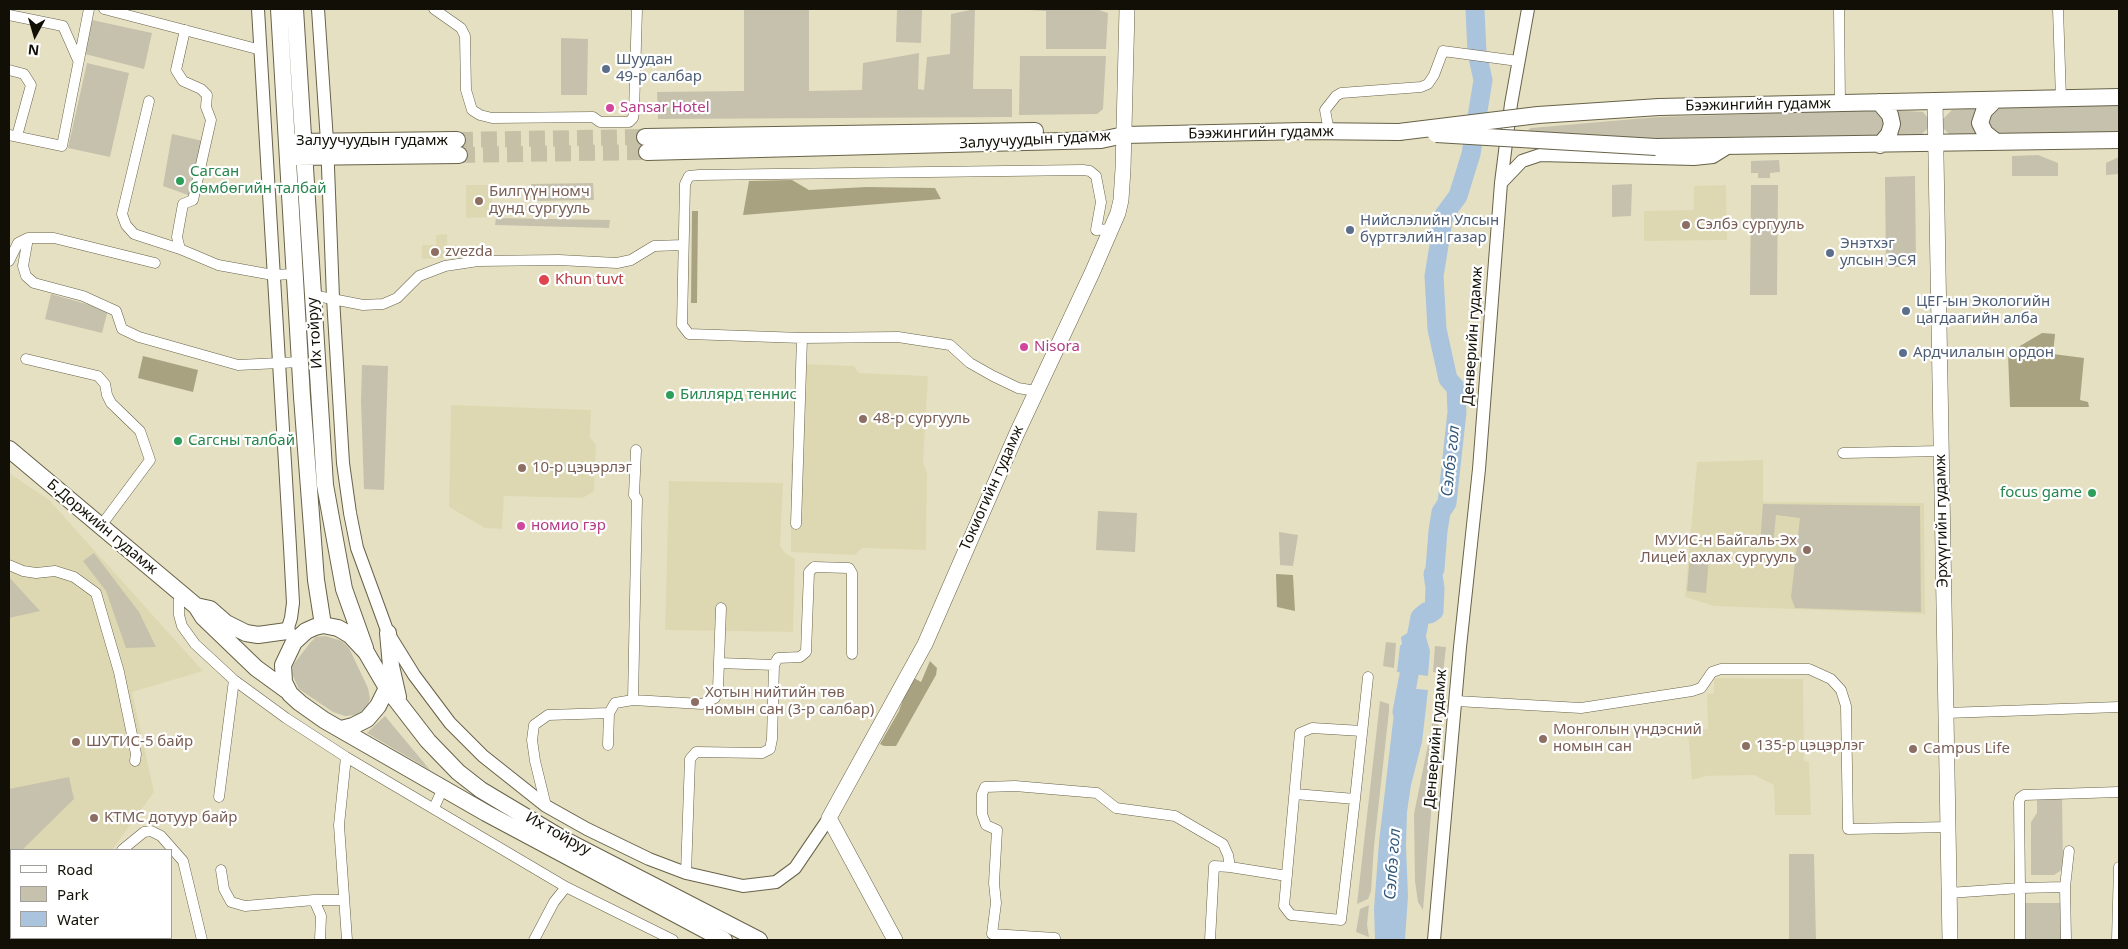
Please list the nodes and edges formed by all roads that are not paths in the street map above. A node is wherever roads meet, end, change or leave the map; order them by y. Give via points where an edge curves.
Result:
1 (89, 9) edge
2 (104, 9) edge
3 (258, 9) edge
4 (279, 9) edge
5 (295, 9) edge
6 (318, 9) edge
7 (434, 9) edge
8 (637, 9) edge
9 (1127, 9) edge
10 (1528, 9) edge
11 (1839, 9) edge
12 (2058, 9) edge
13 (9, 15) edge
14 (185, 30) junction
15 (261, 50) junction
16 (78, 60) junction
17 (1513, 60) junction
18 (9, 70) edge
19 (2061, 98) junction
20 (2119, 98) edge
21 (1995, 100) junction
22 (150, 101) dead end
23 (1934, 101) junction
24 (1879, 102) junction
25 (1840, 103) junction
26 (1329, 131) junction
27 (1399, 132) junction
28 (13, 136) edge
29 (1124, 136) junction
30 (2119, 140) edge
31 (1995, 141) junction
32 (646, 144) tunnel mouth
33 (1935, 144) junction
34 (1880, 145) junction
35 (1728, 147) junction
36 (458, 148) tunnel mouth
37 (288, 149) junction
38 (305, 149) junction
39 (327, 149) junction
40 (1501, 183) junction
41 (1112, 229) junction
42 (28, 238) junction
43 (683, 244) junction
44 (180, 249) junction
45 (9, 260) edge
46 (155, 263) dead end
47 (294, 274) junction
48 (273, 275) junction
49 (312, 295) junction
50 (333, 298) junction
51 (802, 338) junction
52 (26, 359) dead end
53 (300, 362) junction
54 (279, 363) junction
55 (1036, 391) junction
56 (9, 449) edge
57 (636, 450) dead end
58 (1941, 451) junction
59 (1843, 453) dead end
60 (796, 524) dead end
61 (100, 527) junction
62 (9, 565) edge
63 (179, 591) junction
64 (196, 606) junction
65 (721, 608) dead end
66 (319, 626) junction
67 (287, 631) junction
68 (388, 633) junction
69 (366, 652) junction
70 (852, 654) dead end
71 (719, 663) junction
72 (774, 665) junction
73 (1368, 677) dead end
74 (234, 680) junction
75 (387, 688) junction
76 (290, 694) junction
77 (633, 700) junction
78 (1456, 701) junction
79 (401, 706) junction
80 (2119, 707) edge
81 (609, 713) junction
82 (1946, 713) junction
83 (341, 729) junction
84 (1362, 731) junction
85 (608, 745) dead end
86 (346, 756) junction
87 (135, 761) dead end
88 (443, 788) junction
89 (2119, 792) edge
90 (1295, 794) junction
91 (219, 797) dead end
92 (1355, 799) junction
93 (546, 806) junction
94 (434, 808) junction
95 (829, 818) junction
96 (1949, 827) junction
97 (123, 849) edge
98 (169, 849) edge
99 (2069, 851) dead end
100 (175, 859) edge
101 (1230, 867) junction
102 (2119, 867) edge
103 (221, 870) dead end
104 (686, 873) junction
105 (1287, 876) junction
106 (566, 887) junction
107 (2065, 887) junction
108 (2020, 888) junction
109 (1950, 893) junction
110 (314, 900) junction
111 (344, 900) junction
112 (202, 940) edge
113 (320, 940) edge
114 (347, 940) edge
115 (534, 940) edge
116 (674, 940) edge
117 (724, 940) edge
118 (759, 940) edge
119 (894, 940) edge
120 (1055, 940) edge
121 (1210, 940) edge
122 (1434, 940) edge
123 (1950, 940) edge
124 (2020, 940) edge
125 (2066, 940) edge
126 (2117, 940) edge

1 - 16 street
2 - 14 street
3 - 15 street
4 - 37 main road, Их тойруу
5 - 38 main road, Их тойруу
6 - 39 street
7 - 8 street via 461,28 465,36 466,90 472,110 492,118 593,117 600,122 629,122 633,118
9 - 29 main road, Токиогийн гудамж
10 - 17 street, Денверийн гудамж
11 - 25 street
12 - 19 street
13 - 16 street via 63,26
14 - 15 street
14 - 44 street via 176,70 183,81 201,89 207,96 206,107 211,120 193,200 183,204 177,237
15 - 48 street
16 - 28 street via 62,146
17 - 26 street via 1443,51 1434,75 1428,84 1421,87 1336,96 1325,110
17 - 40 street, Денверийн гудамж
18 - 28 street via 24,74 31,84
19 - 20 main road, Бээжингийн гудамж
19 - 21 main road, Бээжингийн гудамж
21 - 23 main road, Бээжингийн гудамж
21 - 31 main road via 1984,111 1980,123
22 - 44 street via 122,214 134,234
23 - 24 main road, Бээжингийн гудамж
23 - 33 main road, Эрхүүгийн гудамж
24 - 25 main road, Бээжингийн гудамж
24 - 34 main road via 1892,124
25 - 27 main road, Бээжингийн гудамж, bridge via 1659,107 1538,115
26 - 27 main road, Бээжингийн гудамж
26 - 29 main road, Бээжингийн гудамж
27 - 35 main road, Бээжингийн гудамж, bridge via 1656,147
29 - 32 main road, Залуучуудын гудамж via 1101,140
29 - 41 main road, Токиогийн гудамж via 1121,200
30 - 31 main road, Бээжингийн гудамж
31 - 33 main road, Бээжингийн гудамж
33 - 34 main road, Бээжингийн гудамж
33 - 58 main road, Эрхүүгийн гудамж
34 - 35 main road, Бээжингийн гудамж
35 - 40 street via 1713,157 1694,159 1540,155 1522,160
36 - 39 main road, Залуучуудын гудамж
37 - 38 main road, Залуучуудын гудамж
37 - 47 main road, Их тойруу
38 - 39 main road, Залуучуудын гудамж
38 - 49 main road, Их тойруу
39 - 50 street
40 - 78 street, Денверийн гудамж via 1479,470
41 - 43 street via 1096,230 1101,202 1096,176 1083,170 699,175 689,176 685,184
41 - 55 main road, Токиогийн гудамж
42 - 45 street via 18,243
42 - 46 street via 54,238
42 - 54 street via 23,266 26,276 34,283 83,296 116,311 122,329 139,337 238,365
43 - 50 street via 654,246 631,260 617,263 478,261 445,266 419,276 398,298 383,304 363,305
43 - 51 street via 682,321 685,332 692,335
44 - 48 street via 218,265
47 - 48 street
47 - 53 main road, Их тойруу
48 - 54 street
49 - 50 street
49 - 69 main road, Их тойруу via 325,485 344,588
50 - 68 street via 343,463 350,513 358,548
51 - 55 street via 898,337 950,345 970,363 993,376 1018,388
51 - 60 street
52 - 61 street via 98,376 105,384 111,403 140,431 150,460
53 - 54 street
53 - 66 main road, Их тойруу
54 - 67 street via 292,603
55 - 95 main road, Токиогийн гудамж via 925,644
56 - 61 main road, Б.Доржийн гудамж
57 - 77 street
58 - 59 street
58 - 82 main road, Эрхүүгийн гудамж
61 - 63 main road, Б.Доржийн гудамж
62 - 87 street via 23,571 54,571 74,577 96,593 119,672
63 - 64 main road, Б.Доржийн гудамж
63 - 74 street via 182,626 195,644
64 - 67 main road via 210,609 226,623 246,633 258,635
64 - 76 main road via 203,617 256,668
65 - 71 street
66 - 67 main road
66 - 69 main road via 338,628
66 - 76 main road via 306,631 294,642 285,658 282,672
68 - 79 main road via 391,666
68 - 93 street via 450,723 483,756
69 - 75 main road
70 - 72 street via 852,573 849,568 814,567 809,572 806,652 800,657 778,658
71 - 72 street
71 - 77 street via 717,694 707,703
72 - 104 street via 770,749 762,753 696,752 690,759
73 - 84 street
74 - 86 street
74 - 91 street
75 - 79 main road, Их тойруу
75 - 83 main road via 367,719
76 - 83 main road
77 - 81 street via 615,703
78 - 96 street via 1581,708 1678,695 1701,688 1712,672 1721,669 1809,669 1831,679 1840,690 1846,706 1848,829
78 - 122 street, Денверийн гудамж
79 - 118 main road, Их тойруу via 443,757 481,790 563,839
80 - 82 street
81 - 85 street
81 - 93 street via 548,715 534,725 535,761
82 - 96 main road, Эрхүүгийн гудамж
83 - 88 main road, Их тойруу
84 - 90 street via 1312,728 1300,733
84 - 92 street
86 - 94 street
86 - 111 street via 339,826
88 - 94 street
88 - 117 main road, Их тойруу
89 - 108 street via 2024,795 2020,798
90 - 92 street
90 - 105 street
92 - 105 street via 1341,920 1292,915 1284,906
93 - 104 street via 649,860
94 - 106 street
95 - 104 street via 795,868 776,882 743,886
95 - 119 main road
96 - 109 main road, Эрхүүгийн гудамж
97 - 98 street via 144,832 152,831 161,836
99 - 107 street
100 - 112 street via 183,861
101 - 105 street
101 - 120 street via 1223,844 1175,816 1116,808 1097,794 1015,786 985,787 982,814 986,825 997,830 996,903 992,934
101 - 121 street via 1214,866
102 - 126 street
103 - 110 street via 224,889 231,902 245,906
106 - 115 street via 554,902
106 - 116 street
107 - 108 street
107 - 125 street
108 - 109 street
108 - 124 street
109 - 123 main road, Эрхүүгийн гудамж
110 - 111 street
110 - 113 street via 321,916
111 - 114 street

